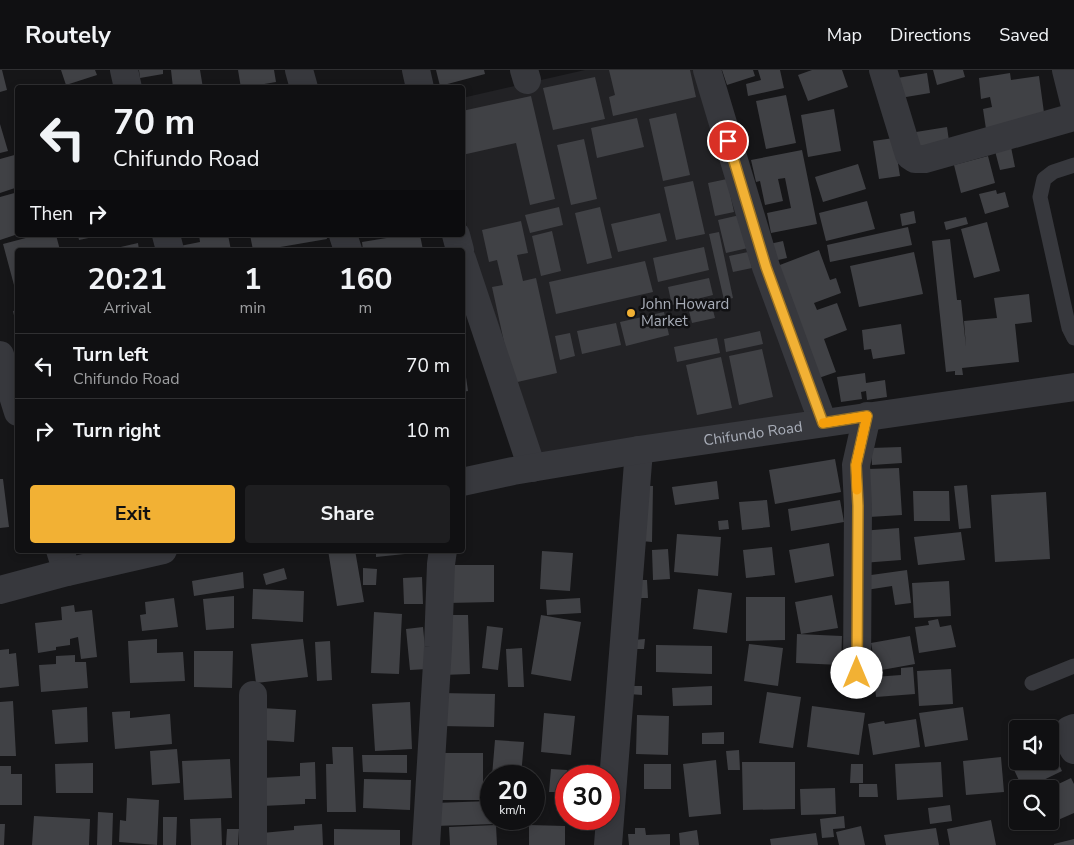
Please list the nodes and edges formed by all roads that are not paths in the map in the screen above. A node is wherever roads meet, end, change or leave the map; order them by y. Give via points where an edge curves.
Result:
1 (124, 70) edge
2 (299, 70) edge
3 (416, 70) edge
4 (707, 70) edge
5 (883, 70) edge
6 (1066, 70) edge
7 (127, 85) edge
8 (303, 85) edge
9 (419, 85) edge
10 (1074, 102) edge
11 (1074, 117) edge
12 (1074, 165) edge
13 (465, 268) edge
14 (1072, 331) edge
15 (0, 355) edge
16 (1074, 387) edge
17 (15, 402) edge
18 (867, 416) junction
19 (823, 423) junction
20 (639, 450) junction
21 (532, 468) junction
22 (465, 481) edge
23 (136, 553) edge
24 (443, 553) edge
25 (63, 561) edge
26 (0, 590) edge
27 (1074, 666) edge
28 (857, 673) dead end
29 (1032, 683) dead end
30 (253, 695) dead end
31 (1074, 728) edge
32 (1074, 750) edge
33 (253, 845) edge
34 (426, 845) edge
35 (608, 845) edge

1 - 7 street
2 - 8 street
3 - 9 street
4 - 19 street via 766,267
5 - 11 street via 910,155 915,159 925,160
6 - 10 street
12 - 14 lane via 1053,172 1044,179 1040,197
13 - 21 street
15 - 17 street
16 - 18 street, Chifundo Road
18 - 19 street, Chifundo Road
18 - 28 street via 856,465
19 - 20 street, Chifundo Road
20 - 21 street, Chifundo Road
20 - 35 street
21 - 22 street, Chifundo Road
23 - 25 street
24 - 34 street
25 - 26 street
27 - 29 lane
30 - 33 street
31 - 32 street via 1066,736

